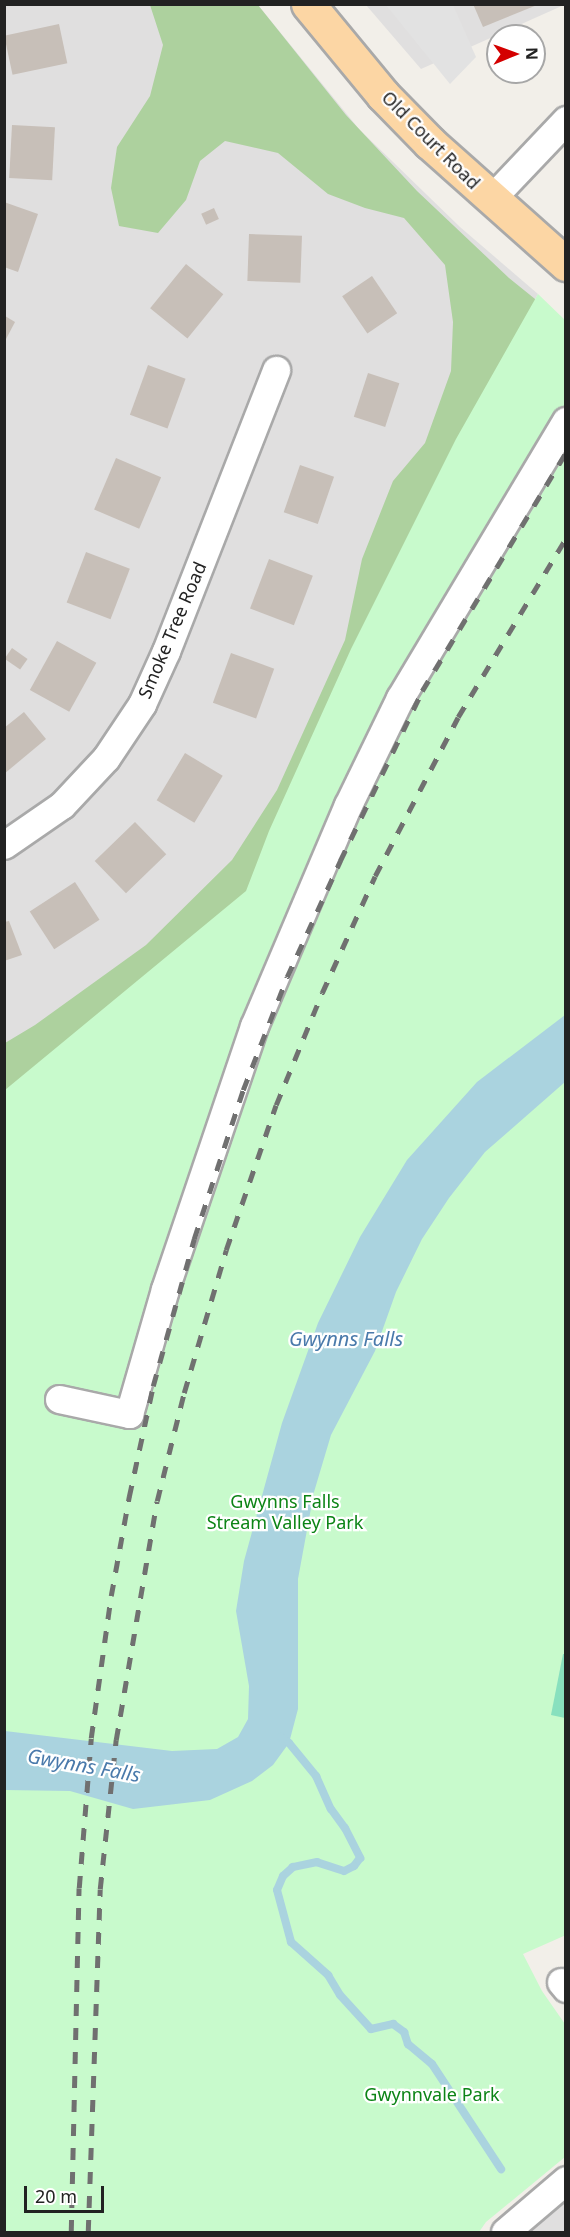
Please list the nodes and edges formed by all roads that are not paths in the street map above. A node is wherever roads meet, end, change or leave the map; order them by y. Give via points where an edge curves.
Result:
1 (308, 4) edge
2 (566, 120) edge
3 (491, 199) junction
4 (566, 264) edge
5 (276, 370) dead end
6 (566, 421) edge
7 (4, 845) edge
8 (59, 1399) dead end
9 (566, 2180) edge
10 (505, 2232) edge

1 - 3 main road, Old Court Road via 383,95
2 - 3 street
3 - 4 main road, Old Court Road
5 - 7 street, Smoke Tree Road via 142,704 106,758 69,797 16,840
6 - 8 street via 400,698 348,805 254,1026 165,1289 129,1414
9 - 10 street

